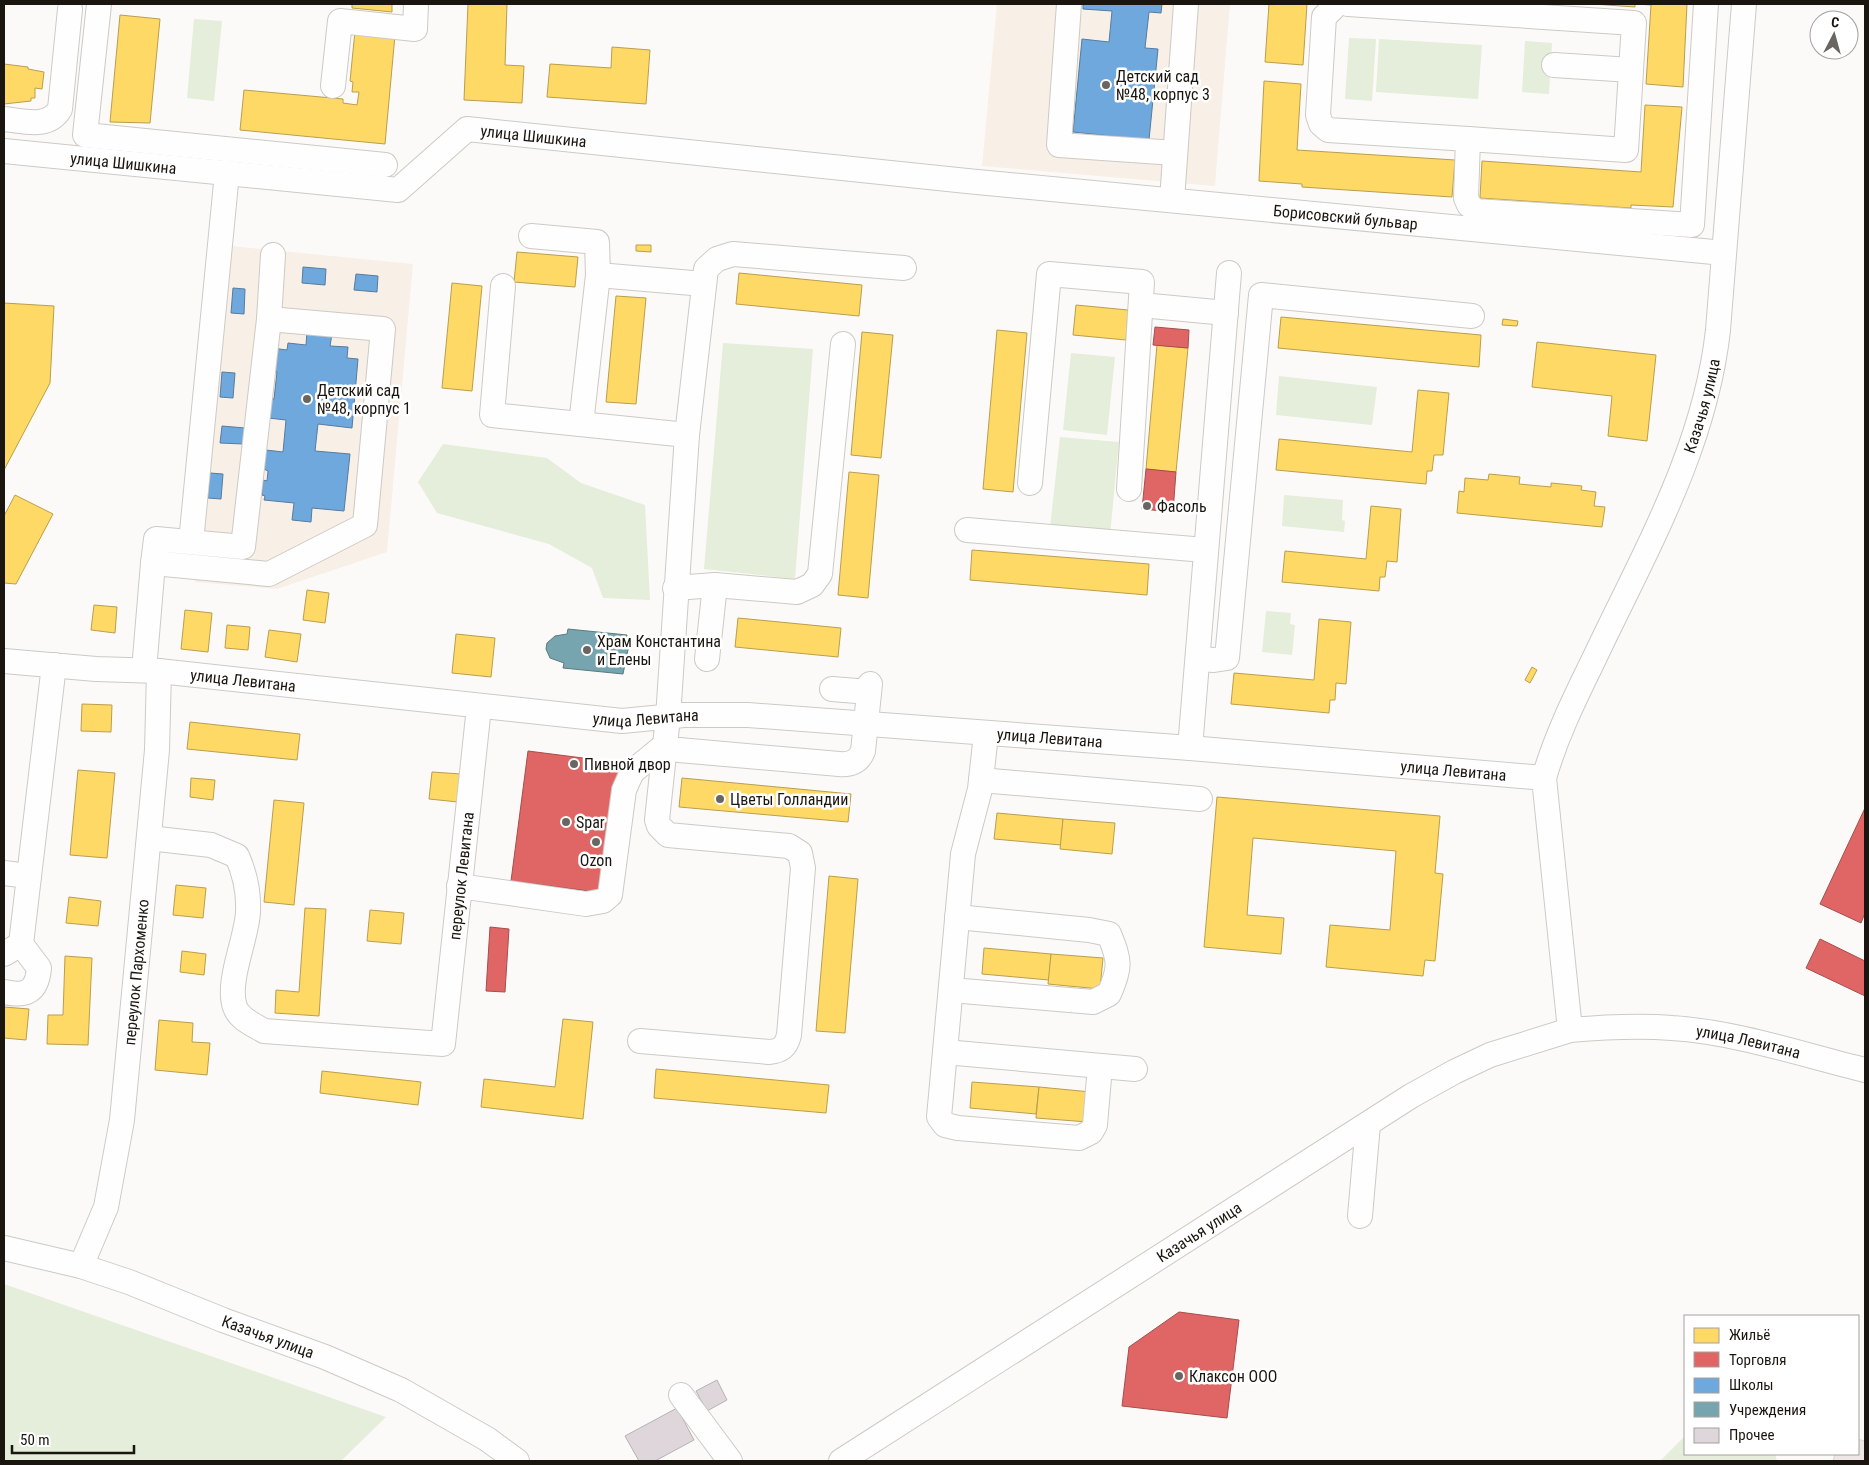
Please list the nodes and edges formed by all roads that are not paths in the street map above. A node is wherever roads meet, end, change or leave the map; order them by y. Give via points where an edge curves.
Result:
1 (99, 4) edge
2 (416, 4) edge
3 (1069, 4) edge
4 (1186, 4) edge
5 (1337, 4) edge
6 (1348, 4) edge
7 (1706, 4) edge
8 (1744, 4) edge
9 (70, 8) dead end
10 (1478, 8) edge
11 (1554, 65) dead end
12 (1631, 70) junction
13 (333, 86) dead end
14 (4, 119) edge
15 (1468, 139) junction
16 (4, 151) edge
17 (1175, 153) junction
18 (385, 165) dead end
19 (227, 173) junction
20 (967, 181) joint
21 (1172, 200) junction
22 (531, 236) dead end
23 (1724, 253) junction
24 (273, 255) dead end
25 (904, 268) dead end
26 (1229, 273) dead end
27 (598, 275) junction
28 (704, 284) junction
29 (503, 286) dead end
30 (1141, 305) junction
31 (1226, 313) junction
32 (1472, 316) dead end
33 (269, 319) junction
34 (842, 344) dead end
35 (581, 424) junction
36 (687, 435) junction
37 (1030, 483) dead end
38 (1129, 488) dead end
39 (967, 530) dead end
40 (191, 542) junction
41 (1205, 550) junction
42 (153, 563) junction
43 (715, 585) junction
44 (675, 588) junction
45 (707, 659) dead end
46 (1199, 659) junction
47 (4, 661) edge
48 (54, 665) junction
49 (151, 670) junction
50 (832, 689) dead end
51 (479, 707) junction
52 (668, 717) junction
53 (866, 725) junction
54 (986, 734) junction
55 (672, 748) junction
56 (1190, 748) junction
57 (1544, 778) junction
58 (982, 780) junction
59 (1200, 800) dead end
60 (149, 838) junction
61 (4, 873) edge
62 (29, 876) junction
63 (459, 886) junction
64 (957, 917) junction
65 (12, 949) edge
66 (951, 990) junction
67 (4, 992) edge
68 (1570, 1030) junction
69 (640, 1041) dead end
70 (945, 1052) junction
71 (1100, 1066) junction
72 (1135, 1069) dead end
73 (1865, 1070) edge
74 (1368, 1124) junction
75 (1360, 1216) dead end
76 (4, 1248) edge
77 (81, 1266) junction
78 (681, 1395) dead end
79 (517, 1461) edge
80 (730, 1461) edge
81 (841, 1461) edge

1 - 18 street via 86,135
2 - 13 street via 415,29 340,21
3 - 17 street via 1059,145
4 - 17 street
5 - 15 street via 1324,17 1318,114 1324,127 1328,130
6 - 10 street
7 - 15 street via 1692,225 1476,210 1469,205 1464,192
8 - 23 street, Казачья улица
9 - 14 street via 60,108 54,117 43,122
10 - 12 street via 1634,23
11 - 12 street
12 - 15 street via 1626,150
16 - 19 street, улица Шишкина
17 - 21 street
19 - 20 street, улица Шишкина via 398,190 467,129
19 - 40 street
20 - 21 street, Борисовский бульвар
21 - 23 street, Борисовский бульвар
22 - 27 street via 597,242
23 - 57 street, Казачья улица via 1714,364 1694,440 1675,488 1559,732
24 - 33 street
25 - 28 street via 733,254 711,263 706,269
26 - 31 street
27 - 28 street
27 - 35 street
28 - 36 street
29 - 35 street via 492,415
30 - 31 street
30 - 37 street via 1142,282 1049,274
30 - 38 street
31 - 41 street
32 - 46 street via 1261,295 1227,658
33 - 40 street via 243,547
33 - 42 street via 383,328 365,525 268,574
34 - 43 street via 820,574 812,585 797,592
35 - 36 street
36 - 44 street
39 - 41 street
40 - 42 street, переулок Пархоменко via 156,539
41 - 46 street
42 - 49 street, переулок Пархоменко
43 - 44 street
43 - 45 street
44 - 52 street
46 - 56 street
47 - 48 street, улица Левитана
48 - 49 street, улица Левитана
48 - 62 street
49 - 51 street, улица Левитана
49 - 60 street, переулок Пархоменко via 158,750
50 - 53 street via 869,688
51 - 52 street, улица Левитана via 622,721
51 - 63 street, переулок Левитана
52 - 53 street, улица Левитана via 740,715
52 - 55 street
53 - 54 street, улица Левитана
53 - 55 street via 861,755 846,764
54 - 56 street, улица Левитана
54 - 58 street
55 - 63 street via 632,772 624,790 610,894 603,902 586,904
55 - 69 street via 657,820 663,831 676,836 790,846 803,858 789,1036 780,1051 769,1052
56 - 57 street, улица Левитана
57 - 68 street
58 - 59 street
58 - 64 street via 963,854
60 - 63 street, переулок Левитана via 210,845 237,856 246,878 248,913 233,983 235,1007 247,1022 264,1031 443,1044
60 - 77 street, переулок Пархоменко via 122,1120 106,1207
61 - 62 street
62 - 65 street
64 - 66 street
64 - 66 street via 1109,934 1119,958 1116,980 1109,994 1093,1002
65 - 67 street via 39,968 38,982 25,992
66 - 70 street
68 - 73 street, улица Левитана via 1619,1026 1718,1034
68 - 74 street, Казачья улица via 1490,1055 1446,1077
70 - 71 street
70 - 71 street via 939,1117 945,1125 958,1128 1080,1138 1092,1132 1095,1125
71 - 72 street
74 - 75 street
74 - 81 street, Казачья улица
76 - 77 street, Казачья улица
77 - 79 street, Казачья улица via 325,1357 401,1390 487,1439
78 - 80 street

